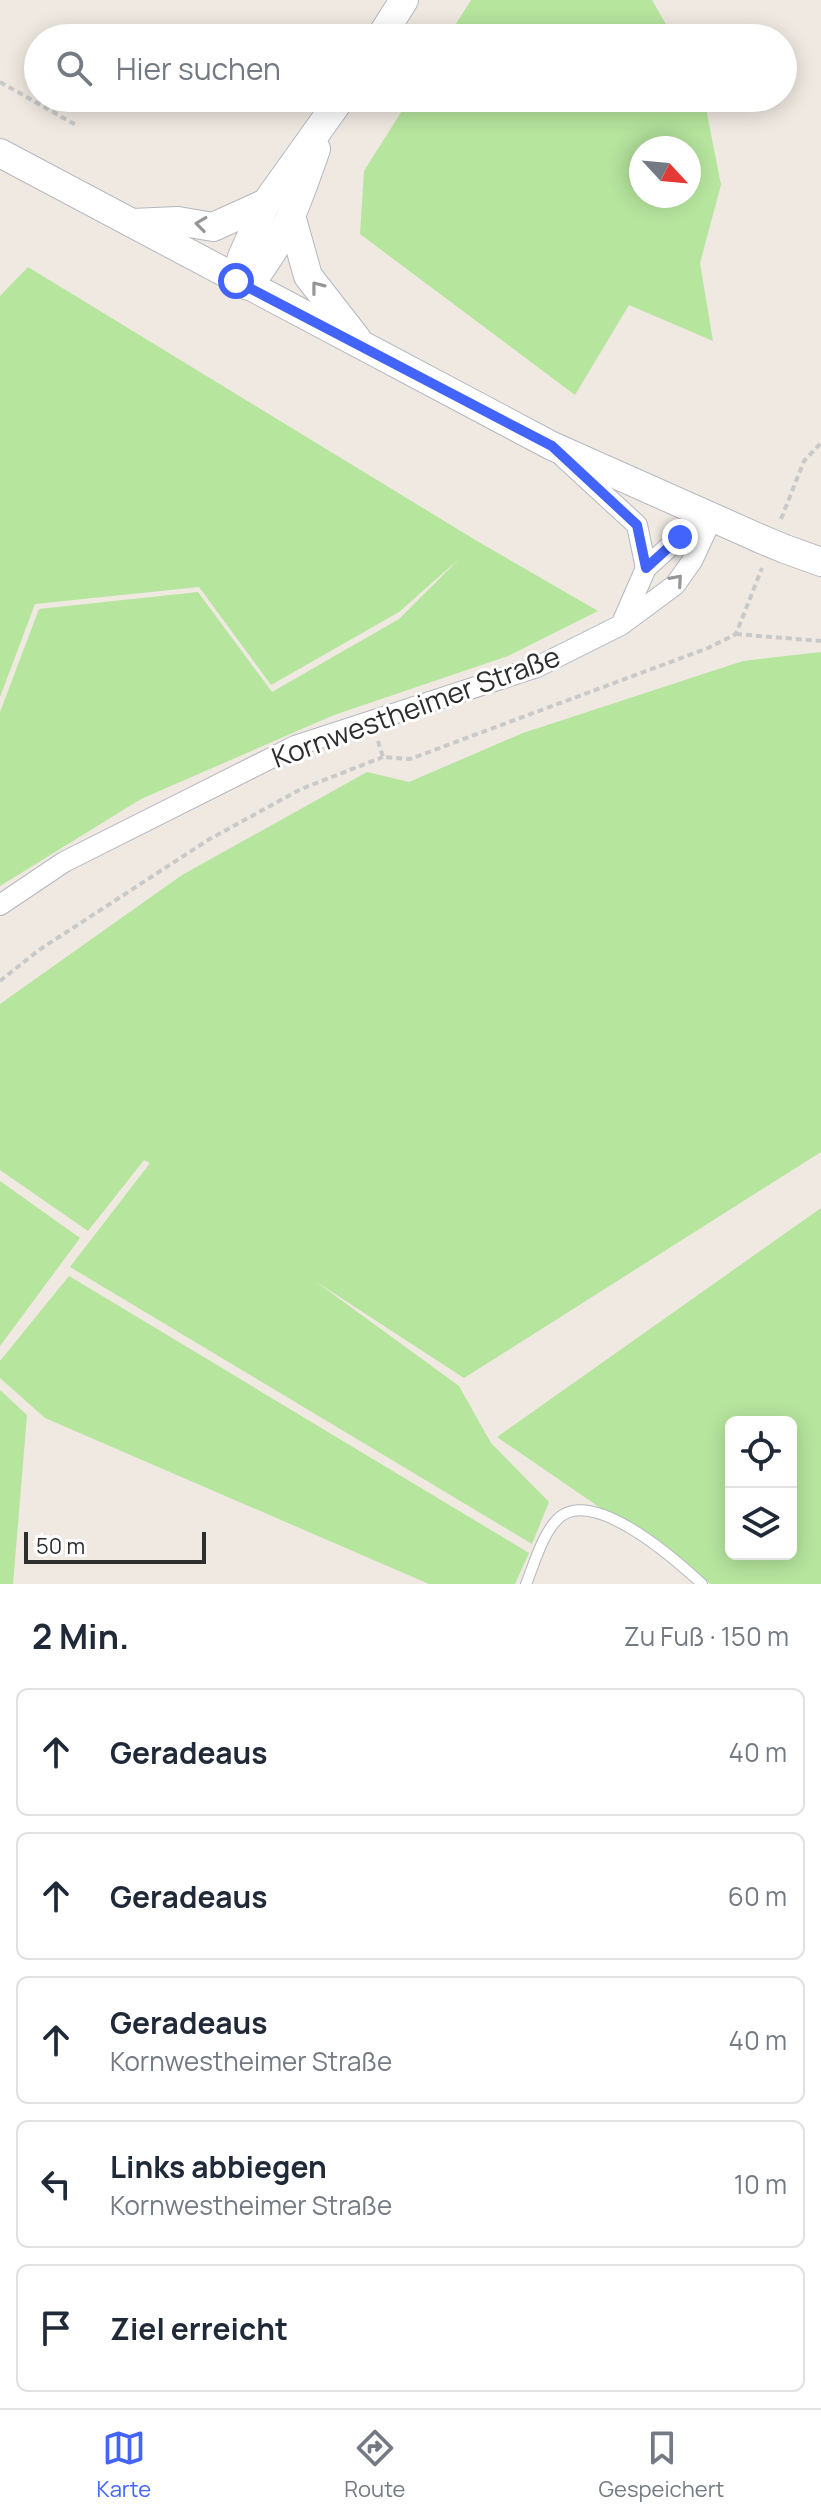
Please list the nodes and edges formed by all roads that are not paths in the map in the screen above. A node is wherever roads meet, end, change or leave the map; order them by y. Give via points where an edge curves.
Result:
1 (404, 0) edge
2 (389, 24) edge
3 (332, 112) edge
4 (324, 125) junction
5 (0, 153) edge
6 (266, 203) junction
7 (292, 219) junction
8 (131, 223) junction
9 (242, 284) junction
10 (362, 346) junction
11 (552, 446) junction
12 (712, 518) junction
13 (821, 562) edge
14 (646, 568) junction
15 (621, 625) junction
16 (0, 905) edge
17 (526, 1584) edge
18 (702, 1584) edge

1 - 2 main road
3 - 4 main road
4 - 6 main road
4 - 7 main road
5 - 8 main road
6 -> 8 main road via 213,227 178,221
6 - 9 main road via 242,257
7 - 9 main road via 273,255
10 -> 7 main road via 308,276
8 - 9 main road
9 - 10 main road
10 - 11 main road
11 - 12 main road
11 - 14 street via 637,525
12 - 13 main road
12 - 14 street via 680,537
15 -> 12 street, Kornwestheimer Straße via 675,585
14 - 15 street
15 - 16 street, Kornwestheimer Straße via 537,667 295,746 64,862
17 - 18 lane via 553,1523 564,1514 584,1510 613,1518

